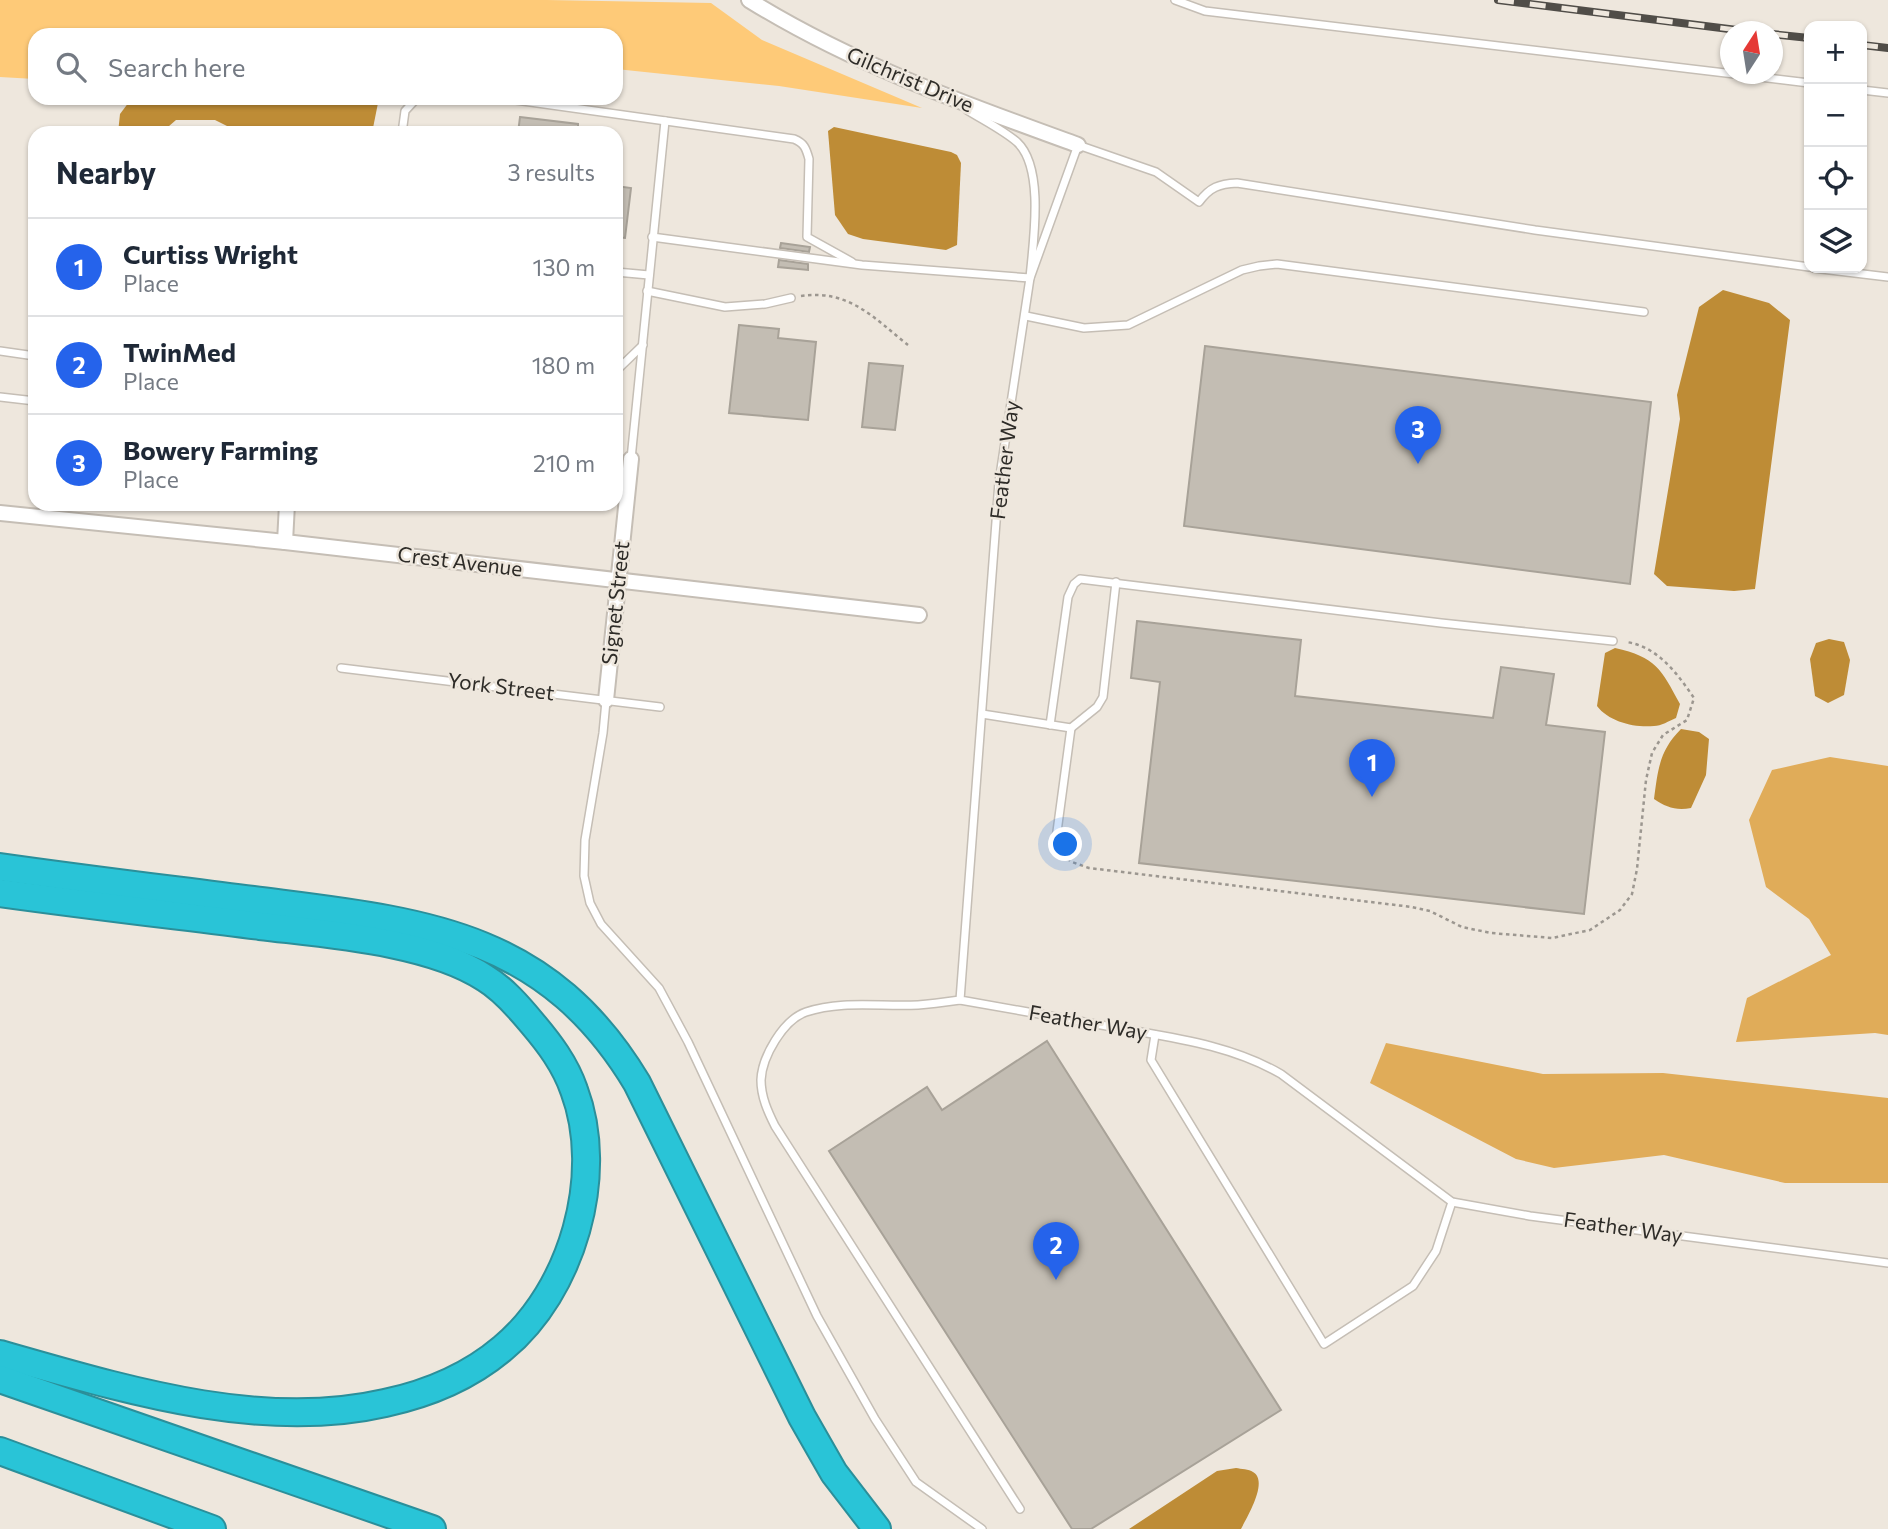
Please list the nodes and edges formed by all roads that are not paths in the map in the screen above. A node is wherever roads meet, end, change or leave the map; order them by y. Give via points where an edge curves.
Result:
1 (749, 0) edge
2 (1175, 0) edge
3 (1804, 82) edge
4 (1867, 91) edge
5 (1888, 93) edge
6 (952, 100) junction
7 (411, 105) edge
8 (552, 105) edge
9 (665, 121) junction
10 (403, 126) edge
11 (1078, 145) junction
12 (652, 237) junction
13 (856, 264) junction
14 (1804, 266) edge
15 (623, 273) edge
16 (1857, 273) edge
17 (649, 275) junction
18 (1888, 277) edge
19 (1030, 278) junction
20 (647, 294) junction
21 (791, 298) road end
22 (1644, 312) dead end
23 (1026, 316) junction
24 (643, 345) junction
25 (0, 351) edge
26 (28, 355) edge
27 (623, 364) edge
28 (0, 397) edge
29 (28, 400) edge
30 (631, 459) joint
31 (287, 511) edge
32 (0, 513) edge
33 (285, 542) junction
34 (618, 581) junction
35 (1116, 582) junction
36 (919, 615) dead end
37 (1613, 640) road end
38 (341, 668) dead end
39 (606, 700) junction
40 (660, 707) dead end
41 (982, 713) junction
42 (1050, 725) junction
43 (1071, 728) junction
44 (1056, 839) road end
45 (0, 867) edge
46 (0, 893) edge
47 (960, 1000) junction
48 (1155, 1035) junction
49 (1452, 1202) junction
50 (1888, 1263) edge
51 (0, 1354) edge
52 (0, 1379) edge
53 (0, 1451) edge
54 (0, 1460) edge
55 (1020, 1509) dead end
56 (172, 1529) edge
57 (212, 1529) edge
58 (432, 1529) edge
59 (877, 1529) edge
60 (982, 1529) edge

1 - 6 street, Gilchrist Drive via 797,30
2 - 3 lane via 1205,11
4 - 5 lane
6 - 11 street, Gilchrist Drive
6 - 19 lane, Feather Way via 1017,142 1029,157 1034,239
7 - 10 lane
8 - 9 lane
9 - 12 lane, Signet Street
9 - 13 lane via 801,142 809,159 807,237
11 - 14 lane via 1156,172 1199,202 1208,190 1237,183
11 - 19 lane, Feather Way
12 - 13 lane
12 - 17 lane, Signet Street
13 - 19 lane
15 - 17 lane
16 - 18 lane
17 - 20 lane, Signet Street
19 - 23 lane, Feather Way
20 - 21 lane via 725,307
20 - 24 lane, Signet Street
22 - 23 lane via 1277,264 1242,270 1128,325 1084,328
23 - 41 lane, Feather Way via 999,482
24 - 27 lane
24 - 30 lane, Signet Street
25 - 26 lane
28 - 29 lane
30 - 34 street, Signet Street
31 - 33 street
32 - 33 street, Crest Avenue
33 - 34 street, Crest Avenue
34 - 36 street, Crest Avenue
34 - 39 street, Signet Street
35 - 37 lane
35 - 42 lane via 1080,579 1070,589
35 - 43 lane via 1103,696 1097,707
38 - 39 lane, York Street
39 - 40 lane, York Street
39 - 60 lane via 585,840 584,876 590,903 601,924 659,988 817,1316 875,1419 916,1482
41 - 42 lane
41 - 47 lane, Feather Way
42 - 43 lane
43 - 44 lane
45 - 59 highway via 427,926 501,953 552,986 600,1031 632,1074 802,1417 834,1473
46 - 51 highway via 330,935 397,946 460,964 506,995 548,1042 576,1094 585,1153 574,1238 547,1299 505,1347 479,1367 420,1393 349,1409 249,1409 156,1397
47 - 48 lane, Feather Way
47 - 55 lane via 836,1006 803,1013 782,1031 768,1052 761,1080 764,1102 775,1126
48 - 49 lane, Feather Way via 1257,1060
48 - 49 lane via 1151,1060 1324,1344 1413,1286 1436,1251
49 - 50 lane, Feather Way
52 - 58 highway
53 - 57 highway
54 - 56 highway via 85,1490

